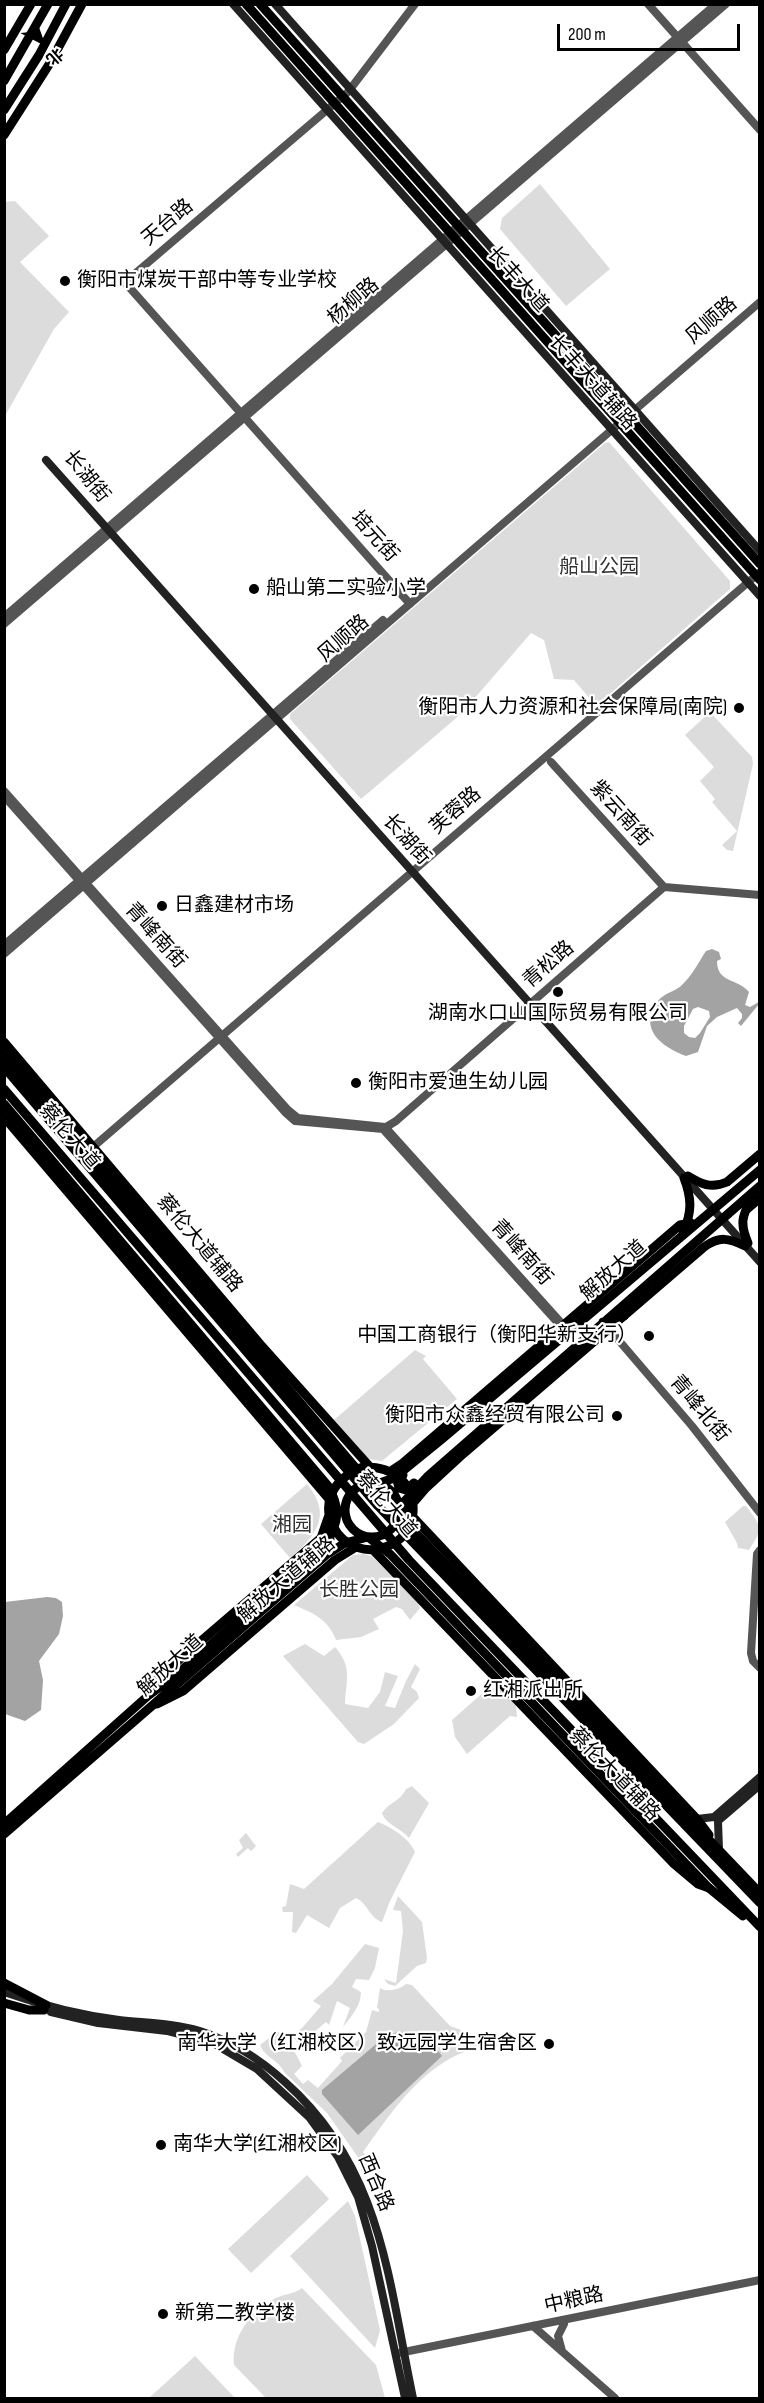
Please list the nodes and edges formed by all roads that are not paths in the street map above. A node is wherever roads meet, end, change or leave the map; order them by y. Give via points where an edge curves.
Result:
1 (31, 4) edge
2 (66, 4) edge
3 (82, 4) edge
4 (233, 4) edge
5 (246, 4) edge
6 (260, 4) edge
7 (275, 4) edge
8 (409, 4) edge
9 (415, 4) edge
10 (648, 4) edge
11 (716, 4) edge
12 (726, 4) edge
13 (45, 7) edge
14 (680, 40) junction
15 (4, 50) edge
16 (4, 81) edge
17 (348, 87) junction
18 (337, 98) junction
19 (325, 108) junction
20 (4, 110) edge
21 (759, 130) edge
22 (4, 135) edge
23 (460, 228) junction
24 (444, 242) junction
25 (124, 281) joint
26 (759, 296) edge
27 (759, 302) edge
28 (629, 411) junction
29 (242, 416) junction
30 (618, 421) junction
31 (610, 428) junction
32 (110, 529) junction
33 (759, 551) edge
34 (759, 564) edge
35 (756, 579) edge
36 (759, 596) edge
37 (407, 601) junction
38 (4, 616) edge
39 (4, 624) edge
40 (276, 716) junction
41 (551, 762) dead end
42 (4, 791) edge
43 (4, 796) edge
44 (415, 871) junction
45 (83, 882) junction
46 (664, 887) junction
47 (759, 895) edge
48 (4, 945) edge
49 (4, 954) edge
50 (531, 1003) junction
51 (222, 1039) junction
52 (4, 1042) edge
53 (8, 1059) edge
54 (4, 1089) edge
55 (4, 1104) edge
56 (8, 1116) edge
57 (384, 1129) junction
58 (92, 1152) junction
59 (759, 1154) edge
60 (759, 1170) edge
61 (686, 1177) junction
62 (758, 1191) edge
63 (714, 1209) junction
64 (723, 1218) junction
65 (692, 1223) junction
66 (109, 1232) junction
67 (746, 1244) junction
68 (759, 1256) edge
69 (759, 1262) edge
70 (606, 1325) junction
71 (564, 1329) junction
72 (258, 1350) junction
73 (442, 1439) junction
74 (454, 1452) junction
75 (362, 1468) junction
76 (404, 1470) junction
77 (391, 1471) junction
78 (377, 1484) junction
79 (412, 1491) junction
80 (329, 1493) junction
81 (414, 1503) junction
82 (346, 1504) junction
83 (759, 1514) edge
84 (329, 1515) junction
85 (398, 1517) junction
86 (412, 1524) junction
87 (368, 1537) junction
88 (345, 1543) junction
89 (326, 1544) junction
90 (356, 1547) junction
91 (759, 1550) edge
92 (381, 1551) junction
93 (759, 1668) edge
94 (178, 1678) junction
95 (150, 1694) junction
96 (155, 1705) junction
97 (759, 1777) edge
98 (759, 1785) edge
99 (697, 1819) junction
100 (4, 1824) edge
101 (4, 1834) edge
102 (719, 1850) junction
103 (709, 1888) junction
104 (759, 1893) edge
105 (759, 1903) edge
106 (759, 1928) edge
107 (4, 1983) edge
108 (4, 1994) edge
109 (4, 2003) edge
110 (45, 2007) junction
111 (759, 2282) edge
112 (564, 2324) junction
113 (535, 2327) junction
114 (562, 2352) junction
115 (400, 2355) junction
116 (405, 2398) edge
117 (413, 2398) edge
118 (615, 2398) edge

1 - 15 main road
2 - 20 main road
3 - 22 main road
4 - 19 main road, 长丰大道辅路
5 - 18 main road, 长丰大道
6 - 18 main road, 长丰大道
7 - 17 main road
8 - 17 street, 天台路
9 - 17 street, 天台路
10 - 14 street
11 - 14 street, 杨柳路
12 - 14 street, 杨柳路
13 - 16 main road
14 - 21 street
14 - 23 street, 杨柳路
17 - 18 street, 天台路
17 - 23 main road
18 - 19 street, 天台路
18 - 23 main road, 长丰大道
19 - 24 main road, 长丰大道辅路
19 - 25 street, 天台路
23 - 24 street, 杨柳路
23 - 28 main road, 长丰大道
23 - 30 main road, 长丰大道
24 - 29 street, 杨柳路
24 - 31 main road, 长丰大道辅路
25 - 29 street, 培元街
26 - 28 street, 风顺路
27 - 28 street, 风顺路
28 - 30 street, 风顺路
28 - 33 main road, 长丰大道辅路
28 - 34 main road, 长丰大道
29 - 32 street, 杨柳路
29 - 37 street, 培元街
30 - 31 street, 风顺路
30 - 35 main road, 长丰大道
31 - 35 main road, 长丰大道辅路
31 - 37 street, 风顺路
32 - 32 main road, 长湖街 via 50,458 46,460
32 - 38 street, 杨柳路
32 - 39 street, 杨柳路
32 - 40 main road, 长湖街
35 - 36 main road, 长丰大道辅路
35 - 44 street, 芙蓉路
37 - 40 street, 风顺路
40 - 44 main road, 长湖街
40 - 45 street, 风顺路
41 - 46 street, 紫云南街
42 - 45 street, 青峰南街
43 - 45 street, 青峰南街
44 - 50 main road, 长湖街
44 - 51 street, 芙蓉路
45 - 48 street, 风顺路
45 - 49 street, 风顺路
45 - 51 street, 青峰南街
46 - 47 street
46 - 50 street, 青松路
50 - 57 street, 青松路
50 - 61 main road, 长湖街
51 - 57 street, 青峰南街 via 298,1118
51 - 58 street, 芙蓉路
52 - 53 main road
53 - 58 main road
53 - 105 main road, 蔡伦大道 via 385,1513
54 - 106 main road, 蔡伦大道 via 409,1560
55 - 56 main road
56 - 66 main road
57 - 71 street, 青峰南街
58 - 72 main road
59 - 61 main road via 721,1185 709,1186
60 - 63 main road, 解放大道
61 - 63 main road, 长湖街
61 - 65 main road
62 - 64 main road, 解放大道
62 - 67 main road via 741,1227
63 - 64 main road, 长湖街
63 - 65 main road, 解放大道
64 - 67 main road, 长湖街
64 - 70 main road, 解放大道
65 - 71 main road, 解放大道 via 681,1237
65 - 71 main road via 680,1225
66 - 80 main road
66 - 80 main road
67 - 68 main road, 长湖街
67 - 69 main road, 长湖街
67 - 70 main road via 716,1239 624,1316
70 - 74 main road, 解放大道
70 - 81 main road
70 - 83 street, 青峰北街 via 692,1426
71 - 73 main road, 解放大道 via 495,1396
71 - 77 main road
72 - 75 main road
72 - 75 main road
73 - 74 main road via 397,1480 399,1488 406,1490
73 - 76 main road, 解放大道
74 - 79 main road, 解放大道
75 - 76 main road via 382,1476
75 - 77 main road
75 - 78 main road
75 - 80 main road via 358,1479 342,1493
76 - 78 main road, 解放大道
77 - 81 main road via 406,1484
78 - 82 main road via 360,1486
78 - 85 main road via 392,1492
79 - 85 main road, 解放大道
79 - 86 main road via 407,1509
80 - 84 main road
80 - 89 main road via 338,1510
81 - 86 main road
82 - 87 main road via 351,1527
82 - 89 main road, 解放大道 via 338,1527
84 - 90 main road via 337,1533
84 - 95 main road, 解放大道辅路 via 321,1538 158,1678
85 - 87 main road via 389,1532
86 - 92 main road
86 - 99 main road, 蔡伦大道辅路
86 - 102 main road
87 - 88 main road, 解放大道
87 - 92 main road
88 - 92 main road via 364,1543
88 - 94 main road, 解放大道
89 - 94 main road, 解放大道
90 - 92 main road
90 - 96 main road, 解放大道辅路 via 335,1560 183,1691
91 - 93 street via 751,1653
92 - 103 main road
92 - 103 main road, 蔡伦大道辅路 via 673,1863
94 - 95 main road, 解放大道
94 - 96 main road, 解放大道
95 - 100 main road, 解放大道
96 - 101 main road, 解放大道
97 - 99 main road via 714,1816
98 - 102 main road via 718,1821
99 - 102 main road, 蔡伦大道辅路
102 - 104 main road
103 - 106 main road
107 - 110 main road
108 - 110 main road, 西合路
109 - 110 main road via 29,2010
110 - 115 main road, 西合路 via 98,2023 185,2035 213,2043 246,2061 291,2098 326,2138 358,2197
111 - 112 street, 中粮路
111 - 113 street, 中粮路
112 - 113 street, 中粮路
112 - 114 street via 558,2336
113 - 114 street
113 - 115 street, 中粮路
114 - 118 street
115 - 116 main road, 西合路
115 - 117 main road, 西合路

